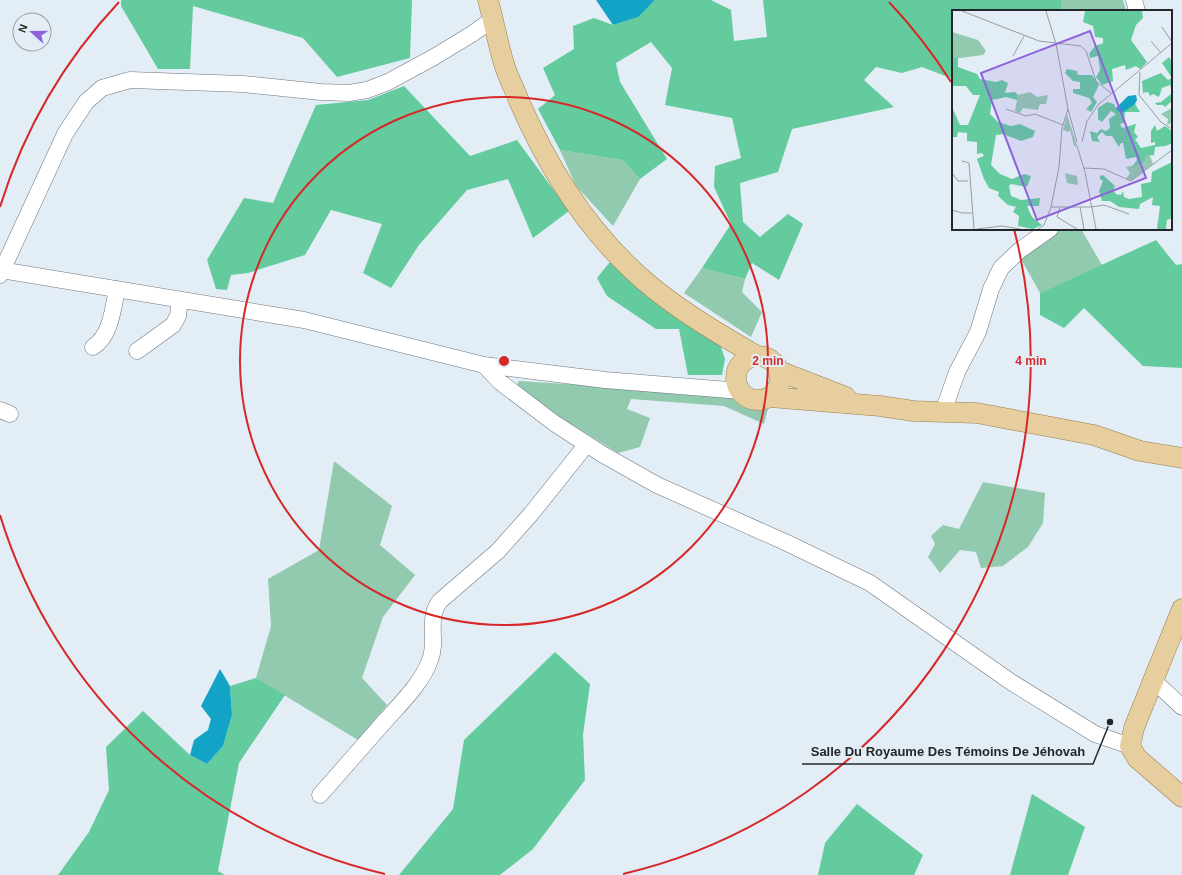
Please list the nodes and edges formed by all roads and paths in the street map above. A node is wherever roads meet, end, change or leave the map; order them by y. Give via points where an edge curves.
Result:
1 (1134, 0) edge
2 (490, 9) edge
3 (1137, 10) edge
4 (1049, 230) edge
5 (1, 272) edge
6 (117, 289) junction
7 (180, 300) junction
8 (93, 347) dead end
9 (137, 351) dead end
10 (757, 356) junction
11 (484, 365) junction
12 (780, 371) junction
13 (741, 392) junction
14 (770, 397) junction
15 (869, 406) junction
16 (943, 412) junction
17 (586, 444) junction
18 (1182, 458) edge
19 (1182, 609) edge
20 (1154, 681) junction
21 (1182, 707) edge
22 (1130, 746) junction
23 (320, 795) dead end
24 (1182, 797) edge

1 - 3 street
2 - 5 street via 472,34 388,82 367,90 349,93 321,92 243,84 130,80 102,88 86,102 65,134
2 - 10 main road via 505,68 524,112 540,146 583,216 603,241 652,287 680,309
4 - 16 street via 1020,250 1001,268 991,289 978,332 957,372
5 - 6 street
6 - 7 street
6 - 8 street via 110,321 100,343
7 - 9 street via 178,316 173,325
7 - 11 street via 304,320
10 - 12 main road via 766,357
10 - 13 main road via 747,359 736,373 736,382
11 - 13 street via 605,380
11 - 17 street via 523,400
12 - 14 main road via 777,390
12 - 15 main road
13 - 14 main road via 760,399
14 - 15 main road
15 - 16 main road
16 - 18 main road via 977,413 1094,435 1140,450
17 - 22 street via 657,485 870,583 1011,682 1095,734
17 - 23 street via 498,551 440,601 433,616 433,650 424,672 407,696
19 - 20 main road
20 - 21 street
20 - 22 main road via 1134,728
22 - 24 main road via 1137,758

